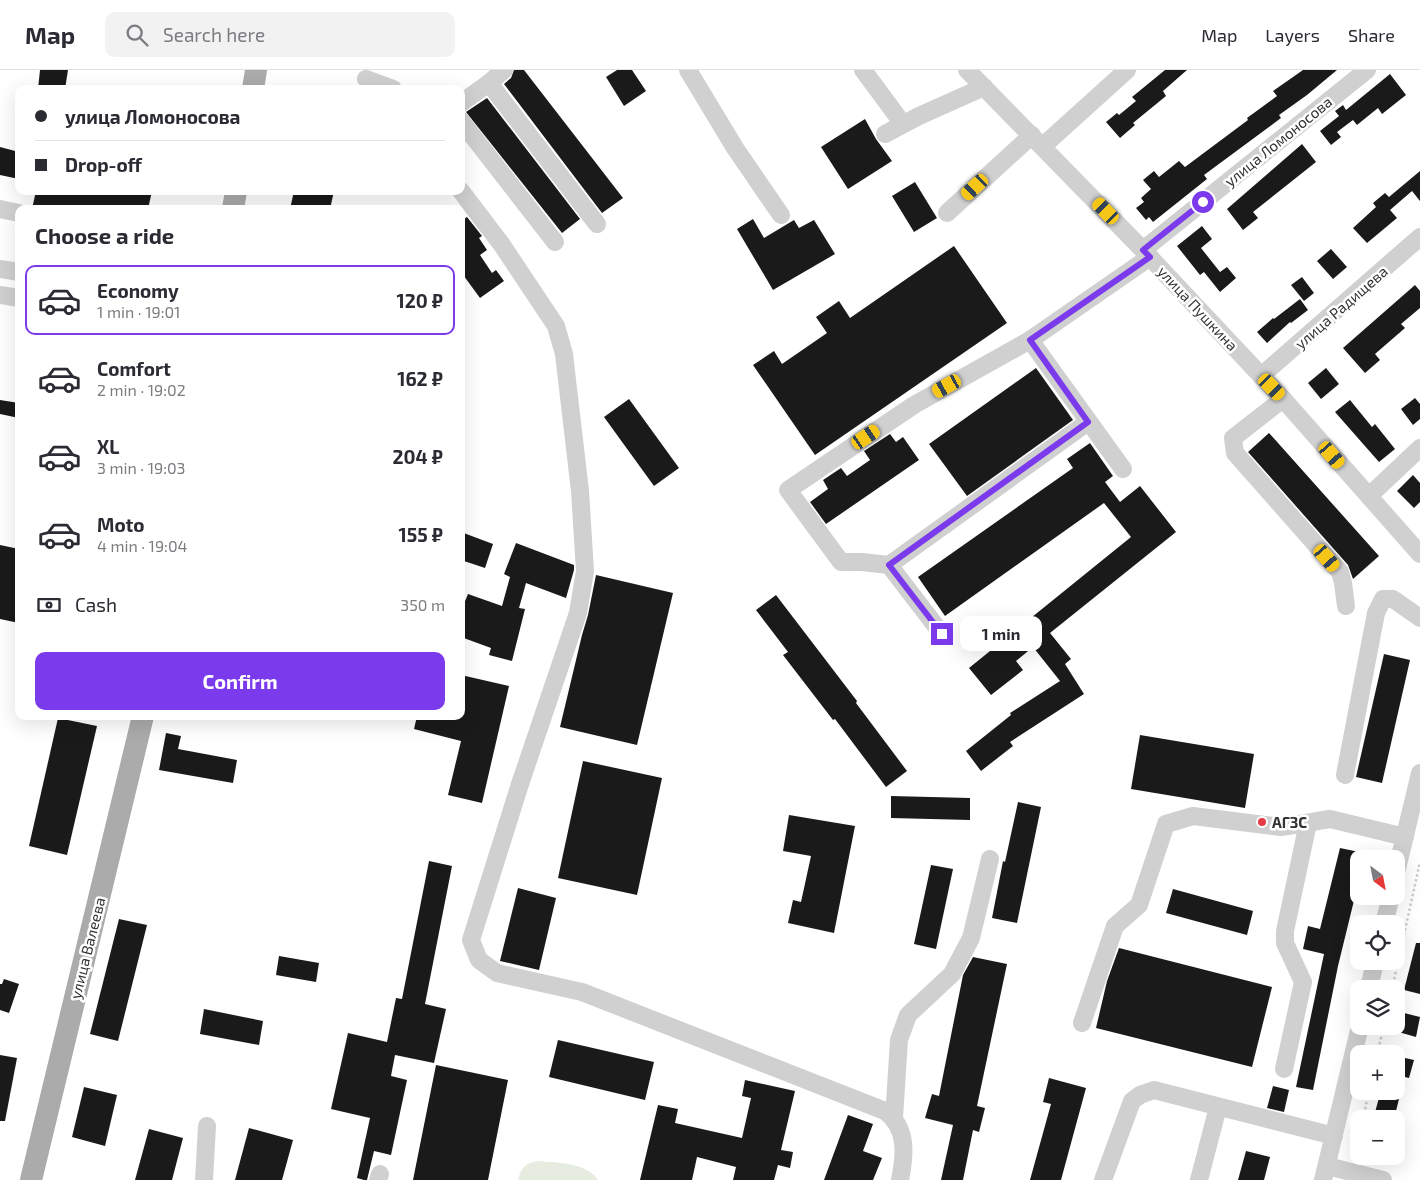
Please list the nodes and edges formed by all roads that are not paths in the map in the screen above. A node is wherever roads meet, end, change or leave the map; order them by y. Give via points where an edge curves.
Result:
1 (256, 70) edge
2 (504, 70) edge
3 (688, 70) edge
4 (863, 70) edge
5 (967, 70) edge
6 (1128, 70) edge
7 (1367, 70) edge
8 (365, 79) edge
9 (489, 82) junction
10 (254, 85) edge
11 (382, 85) edge
12 (984, 87) junction
13 (465, 100) edge
14 (903, 124) junction
15 (465, 126) edge
16 (885, 134) dead end
17 (1037, 140) junction
18 (464, 195) edge
19 (0, 209) edge
20 (15, 212) edge
21 (947, 213) dead end
22 (781, 215) dead end
23 (597, 224) dead end
24 (1420, 237) edge
25 (556, 242) dead end
26 (1146, 253) junction
27 (0, 269) edge
28 (15, 271) edge
29 (0, 295) edge
30 (15, 297) edge
31 (1030, 340) junction
32 (1261, 376) junction
33 (1283, 399) junction
34 (1088, 422) junction
35 (1420, 448) edge
36 (1123, 469) dead end
37 (1369, 496) junction
38 (1420, 554) edge
39 (889, 565) junction
40 (1346, 606) dead end
41 (1420, 618) edge
42 (942, 634) dead end
43 (142, 720) edge
44 (1420, 773) edge
45 (1345, 775) dead end
46 (1308, 823) junction
47 (1405, 837) junction
48 (1402, 850) edge
49 (990, 859) dead end
50 (1082, 1023) dead end
51 (1358, 1035) edge
52 (1284, 1069) dead end
53 (1218, 1107) junction
54 (894, 1118) junction
55 (207, 1126) dead end
56 (1334, 1136) junction
57 (1325, 1173) edge
58 (31, 1180) edge
59 (204, 1180) edge
60 (900, 1180) edge
61 (1103, 1180) edge
62 (1199, 1180) edge
63 (1383, 1180) edge

1 - 10 main road
2 - 9 street
3 - 22 street via 735,148
4 - 14 street
5 - 12 street, улица Пушкина
6 - 17 street
7 - 26 street, улица Ломоносова
8 - 11 street
9 - 13 street
9 - 23 street
12 - 14 street
12 - 17 street, улица Пушкина
14 - 16 street
15 - 25 street
17 - 21 street
17 - 26 street, улица Пушкина
18 - 54 street via 556,326 564,354 580,490 585,571 578,613 471,940 478,960 497,972 582,992 885,1111
19 - 20 street
24 - 32 street, улица Радищева
26 - 31 street, улица Ломоносова
26 - 32 street, улица Пушкина
27 - 28 street
29 - 30 street
31 - 34 street
31 - 39 street, улица Ломоносова via 914,405 788,490 841,562
32 - 33 street, улица Пушкина
33 - 37 street, улица Пушкина
33 - 40 street via 1233,438 1235,453 1340,572
34 - 36 street
34 - 39 street
35 - 37 street
37 - 38 street, улица Пушкина
39 - 42 street
41 - 45 street via 1393,599 1383,599 1376,613
43 - 58 main road, улица Валеева
44 - 47 street
46 - 47 street via 1330,819
46 - 50 street via 1282,828 1193,816 1166,824 1139,905 1115,926
46 - 52 street via 1285,930 1285,944 1303,982
47 - 48 street
49 - 54 street via 971,938 952,974 908,1016 899,1040
51 - 56 street
53 - 56 street
53 - 61 street via 1154,1090 1140,1095 1132,1102
53 - 62 street
54 - 60 street via 903,1142
55 - 59 street
56 - 57 street
57 - 63 street

